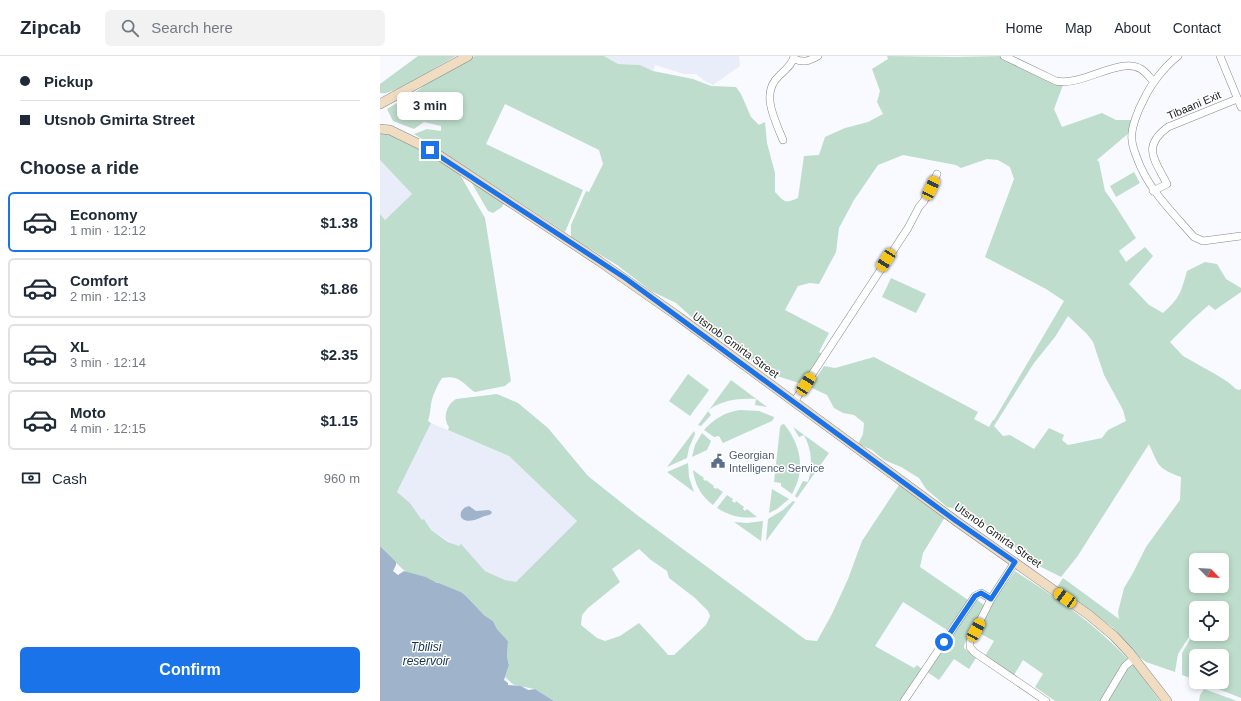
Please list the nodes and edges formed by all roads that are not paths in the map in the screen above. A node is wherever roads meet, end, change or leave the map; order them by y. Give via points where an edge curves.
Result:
1 (468, 56) edge
2 (818, 56) edge
3 (1004, 56) edge
4 (1178, 56) edge
5 (1220, 56) edge
6 (794, 57) edge
7 (1154, 82) junction
8 (1237, 99) junction
9 (380, 104) edge
10 (1241, 108) edge
11 (380, 129) edge
12 (783, 140) dead end
13 (937, 174) dead end
14 (1153, 191) junction
15 (1241, 236) edge
16 (794, 402) junction
17 (1015, 562) junction
18 (991, 599) junction
19 (1135, 658) junction
20 (904, 701) edge
21 (1046, 701) edge
22 (1104, 701) edge
23 (1167, 701) edge

1 - 9 main road
2 - 6 street via 801,62
3 - 7 street via 1064,83 1134,65 1142,69
4 - 7 street
5 - 8 street
6 - 12 street via 770,88 771,108
7 - 14 street via 1141,104 1132,133 1142,171
8 - 10 street
8 - 14 street, Tibaani Exit via 1168,127 1160,133 1154,141 1152,150 1167,184
11 - 16 main road, Utsnob Gmirta Street via 406,136 430,150 565,238 679,317
13 - 16 street via 908,228
14 - 15 street via 1194,237 1203,241
16 - 17 main road, Utsnob Gmirta Street
17 - 18 street
17 - 19 main road, Utsnob Gmirta Street via 1089,615
18 - 20 street via 981,593 975,596
18 - 21 street via 970,641 970,647
19 - 22 street via 1125,666
19 - 23 main road, Utsnob Gmirta Street

